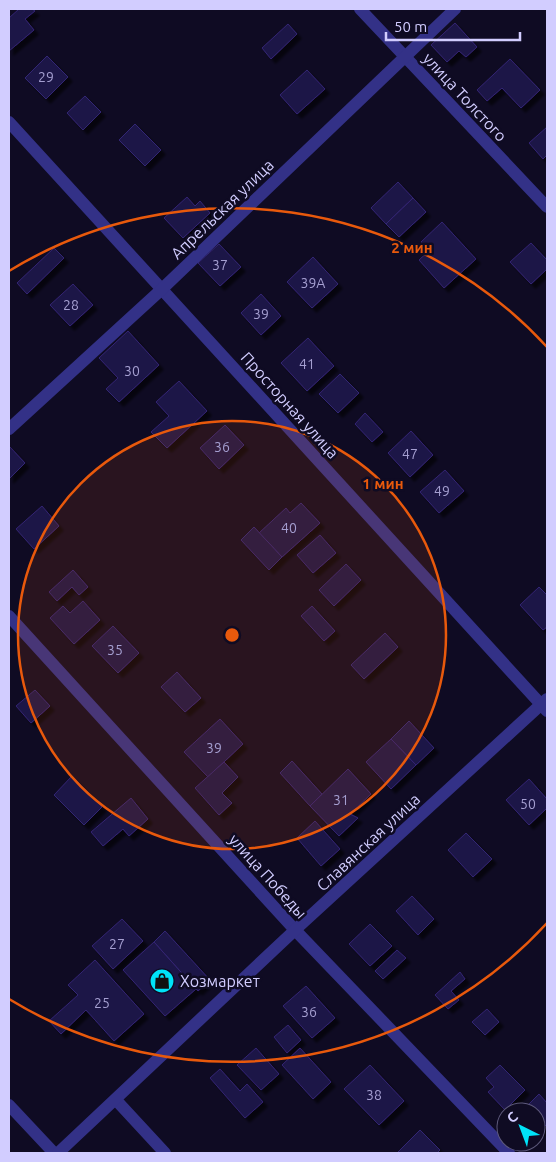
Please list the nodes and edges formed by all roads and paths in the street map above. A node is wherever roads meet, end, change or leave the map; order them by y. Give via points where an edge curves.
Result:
1 (360, 9) edge
2 (455, 9) edge
3 (404, 56) junction
4 (9, 122) edge
5 (547, 207) edge
6 (162, 289) junction
7 (9, 429) edge
8 (9, 616) edge
9 (545, 705) edge
10 (296, 930) junction
11 (116, 1100) junction
12 (9, 1105) edge
13 (54, 1153) edge
14 (58, 1153) edge
15 (166, 1153) edge
16 (509, 1153) edge

1 - 3 street, улица Толстого
2 - 3 street, Апрельская улица
3 - 5 street, улица Толстого
3 - 6 street, Апрельская улица
4 - 6 street, Просторная улица
6 - 7 street, Апрельская улица
6 - 9 street, Просторная улица
8 - 10 street, улица Победы
9 - 10 street, Славянская улица
10 - 11 street, Славянская улица
10 - 16 street, улица Победы
11 - 14 street, Славянская улица
11 - 15 street
12 - 13 street

